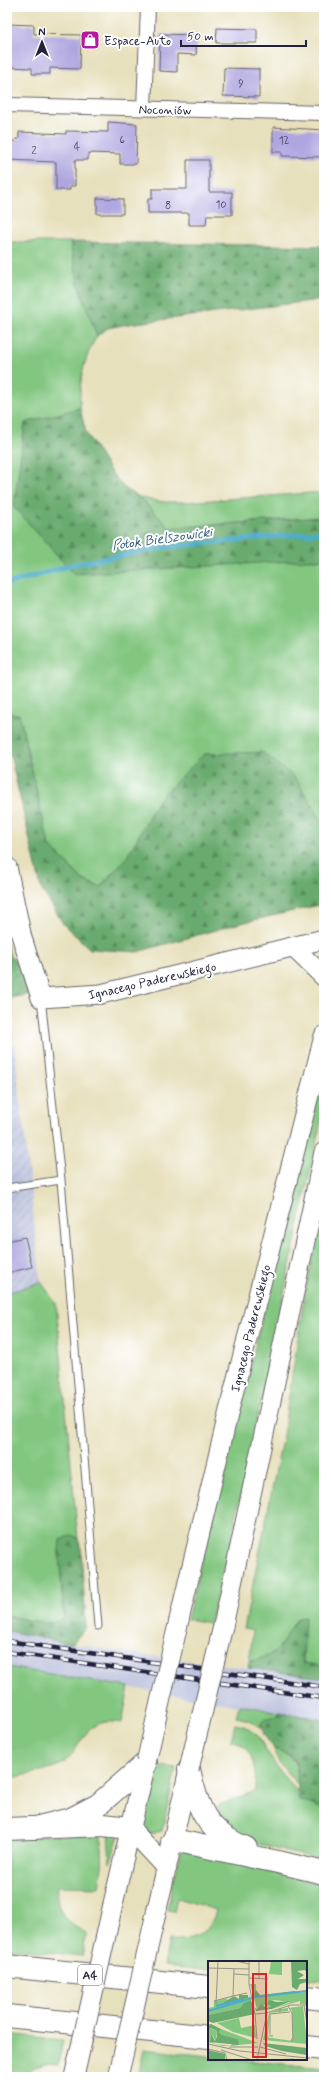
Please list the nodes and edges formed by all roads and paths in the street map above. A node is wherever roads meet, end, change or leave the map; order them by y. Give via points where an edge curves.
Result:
1 (148, 7) edge
2 (7, 105) edge
3 (144, 108) junction
4 (324, 113) edge
5 (7, 867) edge
6 (324, 939) edge
7 (293, 947) junction
8 (324, 977) edge
9 (41, 998) junction
10 (324, 1036) edge
11 (324, 1152) edge
12 (61, 1180) junction
13 (7, 1188) edge
14 (98, 1626) dead end
15 (146, 1763) junction
16 (189, 1769) junction
17 (35, 1828) junction
18 (130, 1828) junction
19 (7, 1829) edge
20 (172, 1842) junction
21 (148, 1848) junction
22 (124, 1858) junction
23 (278, 1862) junction
24 (167, 1868) junction
25 (324, 1874) edge
26 (7, 1966) edge
27 (208, 1987) edge
28 (307, 1997) edge
29 (324, 1999) edge
30 (7, 2016) edge
31 (208, 2037) edge
32 (307, 2047) edge
33 (324, 2049) edge
34 (74, 2077) edge
35 (118, 2077) edge

1 - 3 street
2 - 3 street, Noconiów
3 - 4 street, Noconiów
5 - 9 main road via 22,938
6 - 7 main road, Ignacego Paderewskiego
7 - 8 main road
7 - 9 main road, Ignacego Paderewskiego via 100,994
9 - 12 lane
10 - 15 main road, Ignacego Paderewskiego, bridge via 234,1391
11 - 16 main road, bridge via 223,1626
12 - 13 lane
12 - 14 lane
15 - 17 highway via 98,1805 71,1819
15 - 18 main road, Ignacego Paderewskiego
16 - 20 main road
16 - 23 highway via 194,1791 215,1831
17 - 18 highway via 103,1825
17 - 19 highway
18 - 21 main road
18 - 22 main road, Ignacego Paderewskiego
20 - 21 main road
20 - 23 highway
20 - 24 main road
21 - 22 main road
21 - 24 main road
22 - 34 main road, Ignacego Paderewskiego, bridge
23 - 25 highway
24 - 35 main road, bridge
26 - 27 highway, A4
28 - 29 highway
30 - 31 highway
32 - 33 highway

